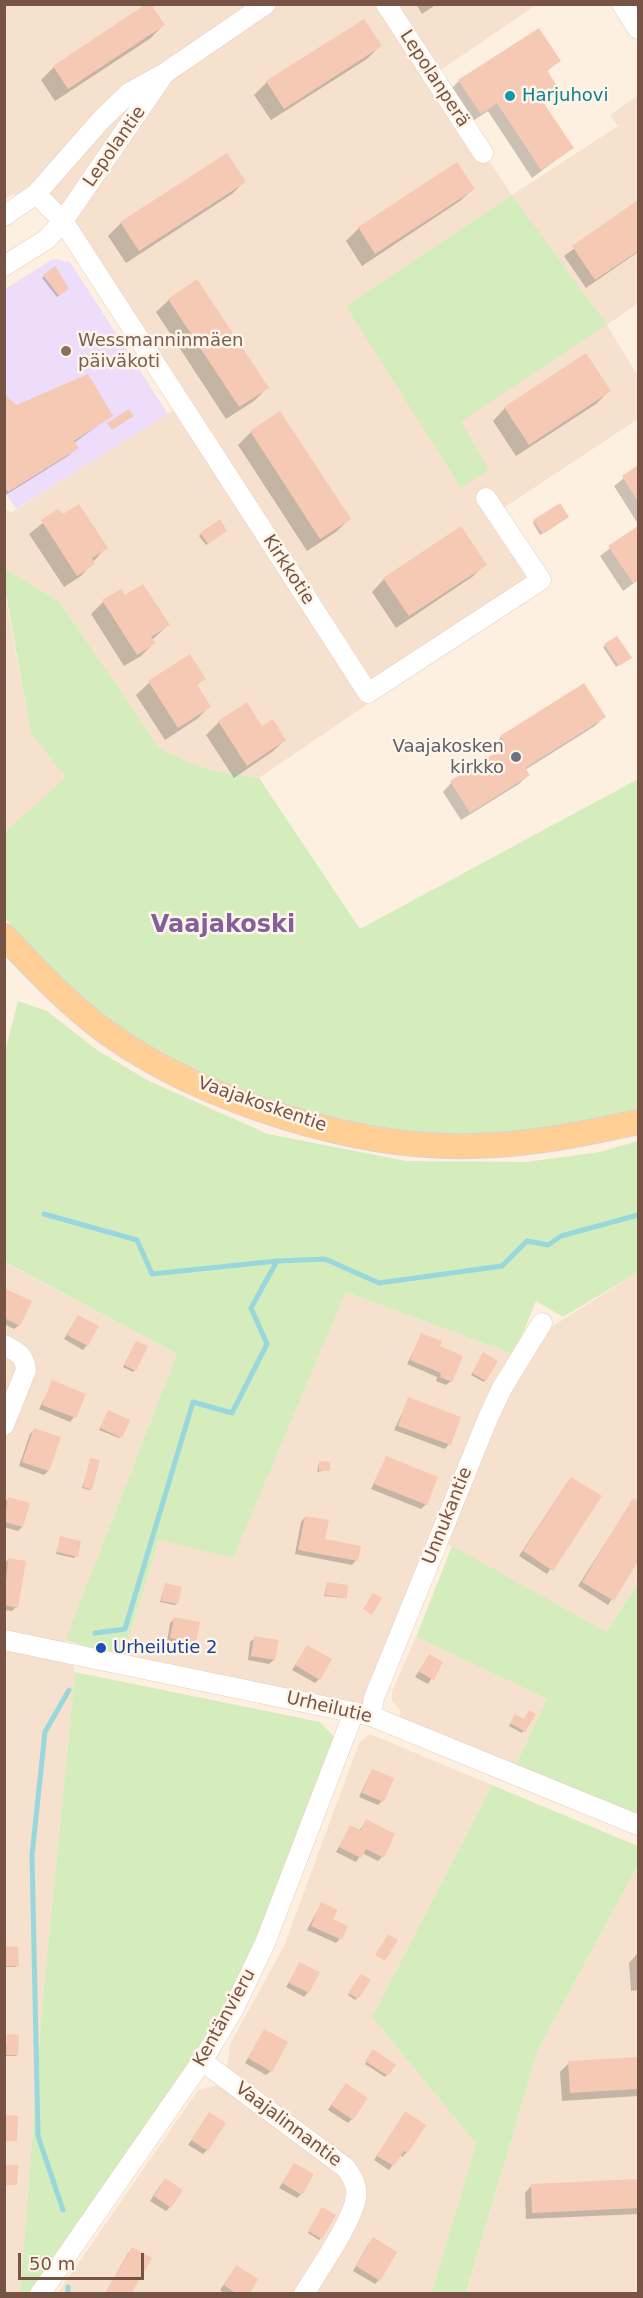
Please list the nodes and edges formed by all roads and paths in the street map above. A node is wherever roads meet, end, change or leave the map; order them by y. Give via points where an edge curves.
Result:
1 (266, 4) edge
2 (386, 4) edge
3 (622, 4) edge
4 (639, 28) edge
5 (165, 73) junction
6 (483, 153) dead end
7 (36, 194) junction
8 (4, 216) edge
9 (63, 220) junction
10 (4, 266) edge
11 (486, 498) dead end
12 (4, 936) edge
13 (639, 1122) edge
14 (542, 1323) dead end
15 (4, 1346) edge
16 (4, 1425) edge
17 (4, 1640) edge
18 (362, 1714) junction
19 (639, 1825) edge
20 (202, 2061) junction
21 (40, 2294) edge
22 (304, 2294) edge

1 - 5 street, Lepolantie
2 - 6 street, Lepolanperä
3 - 4 street
5 - 7 street, Lepolantie via 129,93
5 - 9 street, Lepolantie
7 - 8 street, Lepolantie
7 - 9 street, Kirkkotie
9 - 10 street, Lepolantie via 47,239
9 - 11 street, Kirkkotie via 368,693 541,580
12 - 13 main road, Vaajakoskentie via 56,992 110,1035 155,1063 218,1093 282,1116 407,1143 472,1147 549,1141
14 - 18 street, Unnukantie via 488,1418 374,1698
15 - 16 street via 26,1361
17 - 18 street, Urheilutie
18 - 19 street, Urheilutie
18 - 20 street, Kentänvieru via 265,1943 233,2010
20 - 21 street, Kentänvieru
20 - 22 street, Vaajalinnantie via 346,2168 356,2182 357,2197 350,2216

